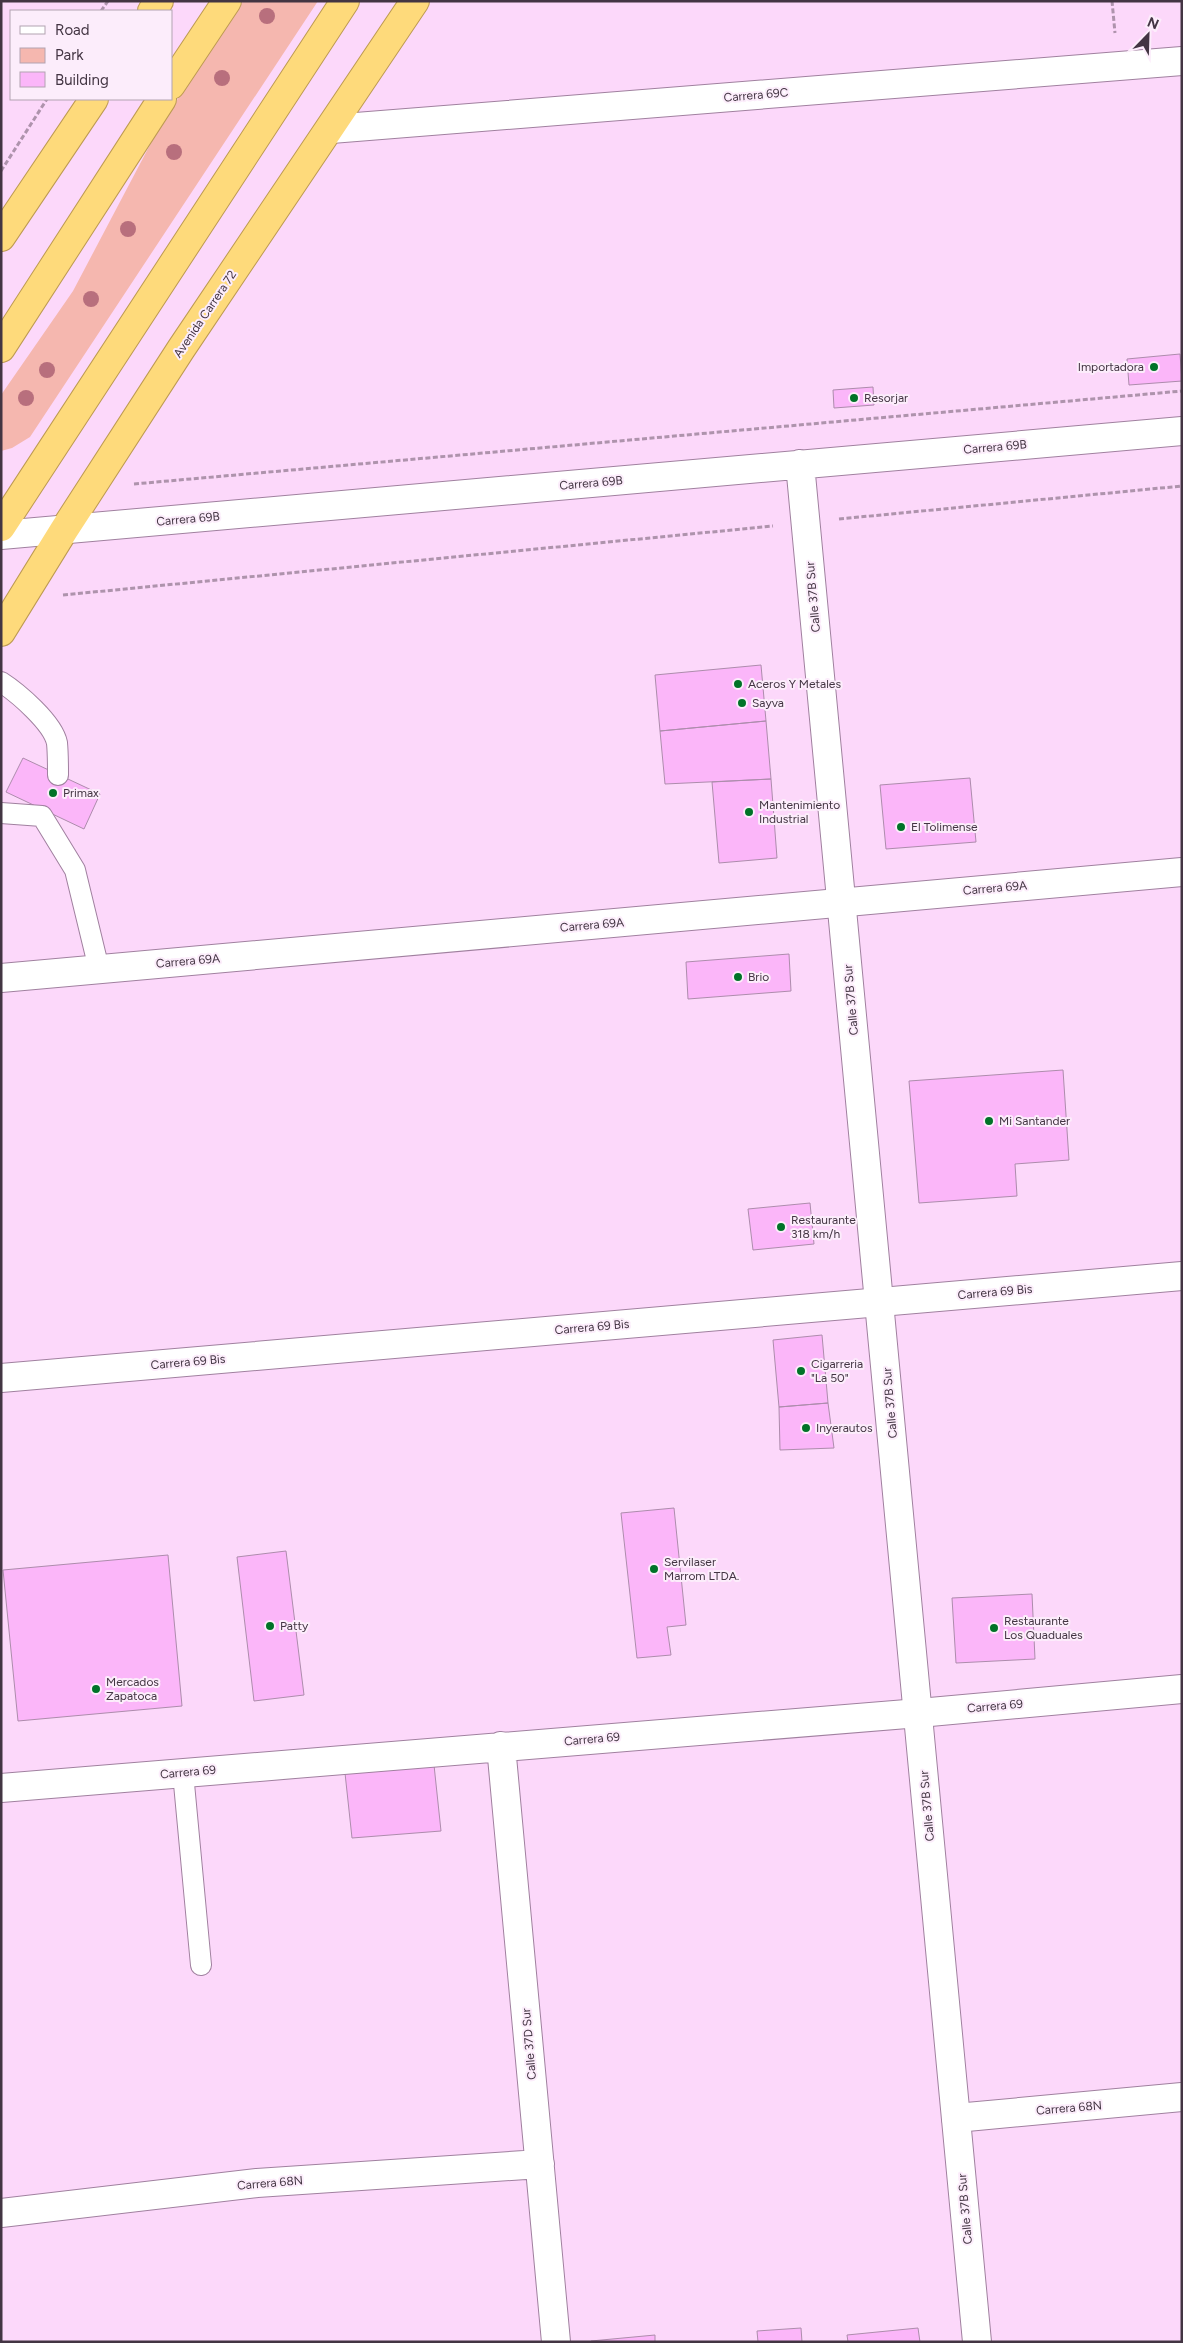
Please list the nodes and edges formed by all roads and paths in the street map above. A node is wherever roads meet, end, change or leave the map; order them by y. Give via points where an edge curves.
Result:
1 (226, 1) edge
2 (345, 1) edge
3 (415, 1) edge
4 (1182, 61) edge
5 (172, 83) edge
6 (46, 100) edge
7 (93, 100) edge
8 (161, 100) edge
9 (330, 129) junction
10 (1, 171) edge
11 (1, 238) edge
12 (1, 348) edge
13 (1182, 391) edge
14 (1182, 431) edge
15 (800, 464) junction
16 (143, 484) dead end
17 (1182, 486) edge
18 (806, 523) junction
19 (1, 527) edge
20 (64, 530) junction
21 (1, 536) edge
22 (72, 594) dead end
23 (1, 632) edge
24 (1, 682) edge
25 (58, 775) dead end
26 (1, 813) edge
27 (1182, 872) edge
28 (842, 902) junction
29 (99, 969) junction
30 (1, 978) edge
31 (1182, 1276) edge
32 (880, 1302) junction
33 (1, 1378) edge
34 (1182, 1689) edge
35 (919, 1713) junction
36 (501, 1746) junction
37 (182, 1773) junction
38 (1, 1788) edge
39 (201, 1966) dead end
40 (1182, 2097) edge
41 (956, 2118) junction
42 (540, 2164) junction
43 (1, 2213) edge
44 (556, 2342) edge
45 (977, 2342) edge

1 - 5 highway
2 - 19 highway
3 - 9 highway, Avenida Carrera 72
4 - 9 street, Carrera 69C
6 - 10 path
7 - 11 highway
8 - 12 highway
9 - 20 highway, Avenida Carrera 72 via 181,349
13 - 16 path
14 - 15 street, Carrera 69B
15 - 18 street, Calle 37B Sur
15 - 20 street, Carrera 69B
17 - 18 path
18 - 22 path
18 - 28 street, Calle 37B Sur
20 - 21 street, Carrera 69B
20 - 23 highway, Avenida Carrera 72
24 - 25 lane via 25,699 56,741
26 - 29 lane via 44,813 75,870
27 - 28 street, Carrera 69A
28 - 29 street, Carrera 69A
28 - 32 street, Calle 37B Sur
29 - 30 street, Carrera 69A
31 - 32 street, Carrera 69 Bis
32 - 33 street, Carrera 69 Bis
32 - 35 street, Calle 37B Sur
34 - 35 street, Carrera 69
35 - 36 street, Carrera 69
35 - 41 street, Calle 37B Sur
36 - 37 street, Carrera 69
36 - 42 street, Calle 37D Sur
37 - 38 street, Carrera 69
37 - 39 lane
40 - 41 street, Carrera 68N
41 - 45 street, Calle 37B Sur
42 - 43 street, Carrera 68N via 257,2183
42 - 44 street, Calle 37D Sur

